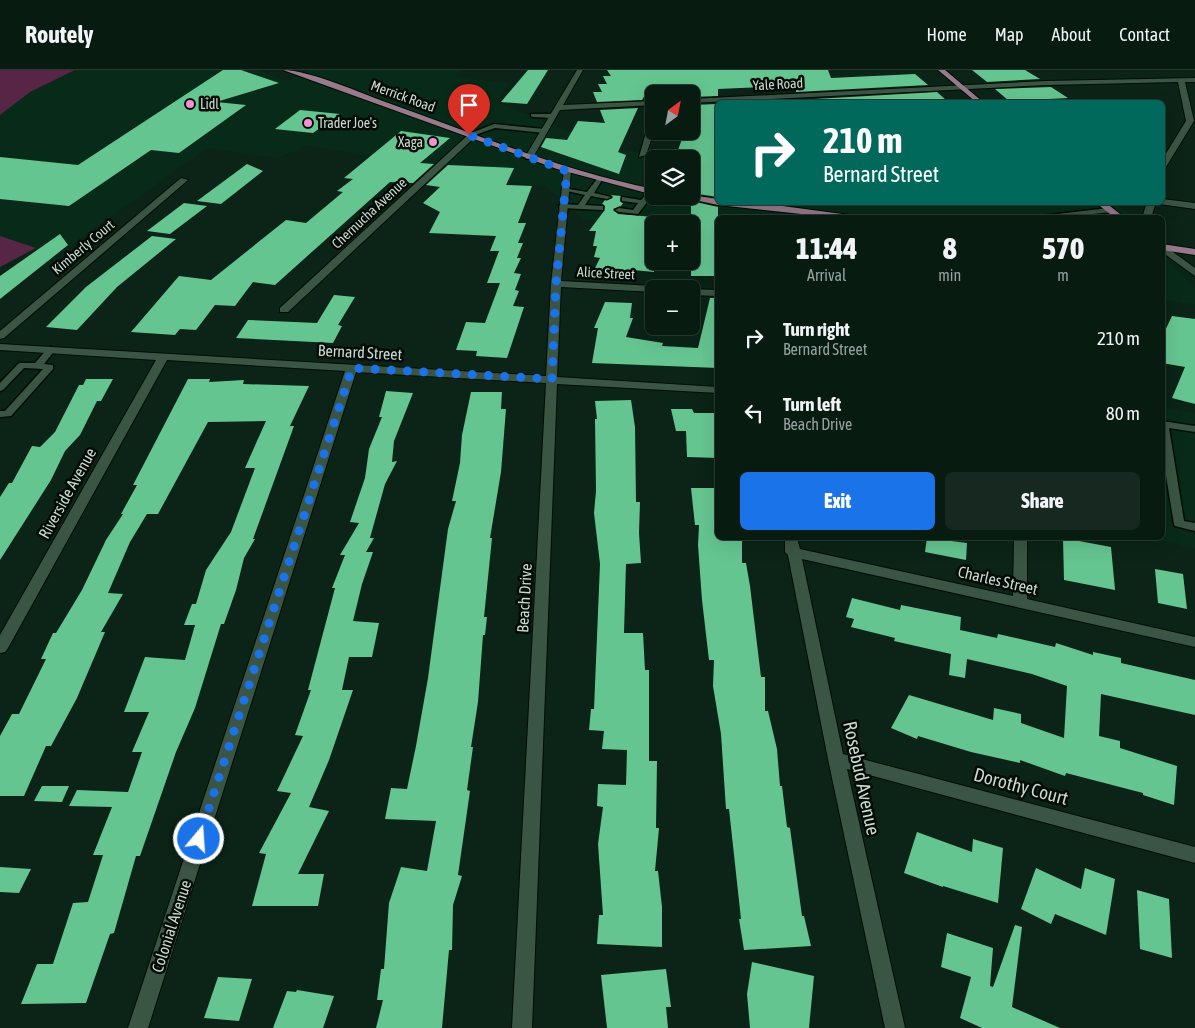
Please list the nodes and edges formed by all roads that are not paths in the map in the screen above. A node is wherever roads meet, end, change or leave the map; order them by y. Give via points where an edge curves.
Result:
1 (286, 70) edge
2 (580, 70) edge
3 (941, 70) edge
4 (1195, 80) edge
5 (1181, 81) junction
6 (963, 88) junction
7 (978, 100) edge
8 (700, 101) edge
9 (645, 103) edge
10 (557, 108) junction
11 (533, 115) dead end
12 (553, 116) junction
13 (544, 132) junction
14 (470, 135) junction
15 (647, 140) edge
16 (642, 155) dead end
17 (529, 157) junction
18 (1165, 162) edge
19 (567, 171) junction
20 (184, 180) dead end
21 (599, 180) junction
22 (566, 189) junction
23 (645, 189) edge
24 (587, 197) junction
25 (700, 199) edge
26 (645, 200) edge
27 (715, 202) edge
28 (1165, 202) edge
29 (641, 204) junction
30 (751, 205) edge
31 (1103, 205) edge
32 (563, 206) junction
33 (580, 206) junction
34 (1195, 206) edge
35 (1109, 210) junction
36 (841, 215) edge
37 (1057, 215) edge
38 (1116, 215) edge
39 (1165, 247) edge
40 (1165, 249) edge
41 (1195, 252) edge
42 (1195, 273) edge
43 (556, 284) junction
44 (645, 289) edge
45 (700, 292) edge
46 (715, 293) edge
47 (284, 310) dead end
48 (0, 336) edge
49 (0, 347) edge
50 (51, 350) junction
51 (164, 356) junction
52 (37, 366) junction
53 (352, 368) junction
54 (552, 379) junction
55 (0, 388) edge
56 (715, 390) edge
57 (0, 414) edge
58 (1165, 424) edge
59 (1195, 429) edge
60 (1165, 436) edge
61 (1195, 527) edge
62 (1021, 540) edge
63 (792, 545) edge
64 (1020, 603) junction
65 (1195, 642) edge
66 (0, 648) edge
67 (836, 759) junction
68 (1195, 855) edge
69 (138, 1028) edge
70 (522, 1028) edge
71 (895, 1028) edge

1 - 14 main road, Merrick Road
2 - 10 street
3 - 6 main road
4 - 5 street, Yale Road
5 - 6 street, Yale Road
5 - 18 street via 1190,121
6 - 7 main road
6 - 8 street, Yale Road
9 - 10 street
10 - 12 street
11 - 12 lane
12 - 13 street
13 - 14 lane via 494,126
13 - 17 street
14 - 17 main road, Merrick Road
14 - 47 street, Chernucha Avenue
15 - 16 street
17 - 19 main road, Merrick Road
19 - 21 main road, Merrick Road
19 - 22 street, Beach Drive
20 - 48 street, Kimberly Court
21 - 23 main road, Merrick Road
21 - 24 lane
22 - 24 lane
22 - 32 street, Beach Drive
24 - 33 lane
24 - 33 lane via 603,202
25 - 27 main road
26 - 29 lane
28 - 34 street
29 - 29 lane via 635,212 622,204
30 - 36 main road
31 - 35 main road
32 - 33 lane
32 - 43 street, Beach Drive
35 - 37 lane
35 - 38 main road
39 - 41 main road
40 - 42 street
43 - 44 street, Alice Street
43 - 54 street, Beach Drive
45 - 46 street
49 - 50 street, Bernard Street
50 - 51 street, Bernard Street
50 - 52 lane
51 - 53 street, Bernard Street
51 - 66 street, Riverside Avenue
52 - 55 lane via 22,365
52 - 57 lane via 50,367 8,414
53 - 54 street, Bernard Street
53 - 69 street, Colonial Avenue
54 - 56 street, Bernard Street
54 - 70 street, Beach Drive
58 - 59 lane
60 - 61 lane via 1179,524
62 - 64 street
63 - 64 street, Charles Street
63 - 67 street, Rosebud Avenue
64 - 65 street, Charles Street
67 - 68 street, Dorothy Court
67 - 71 street, Rosebud Avenue

